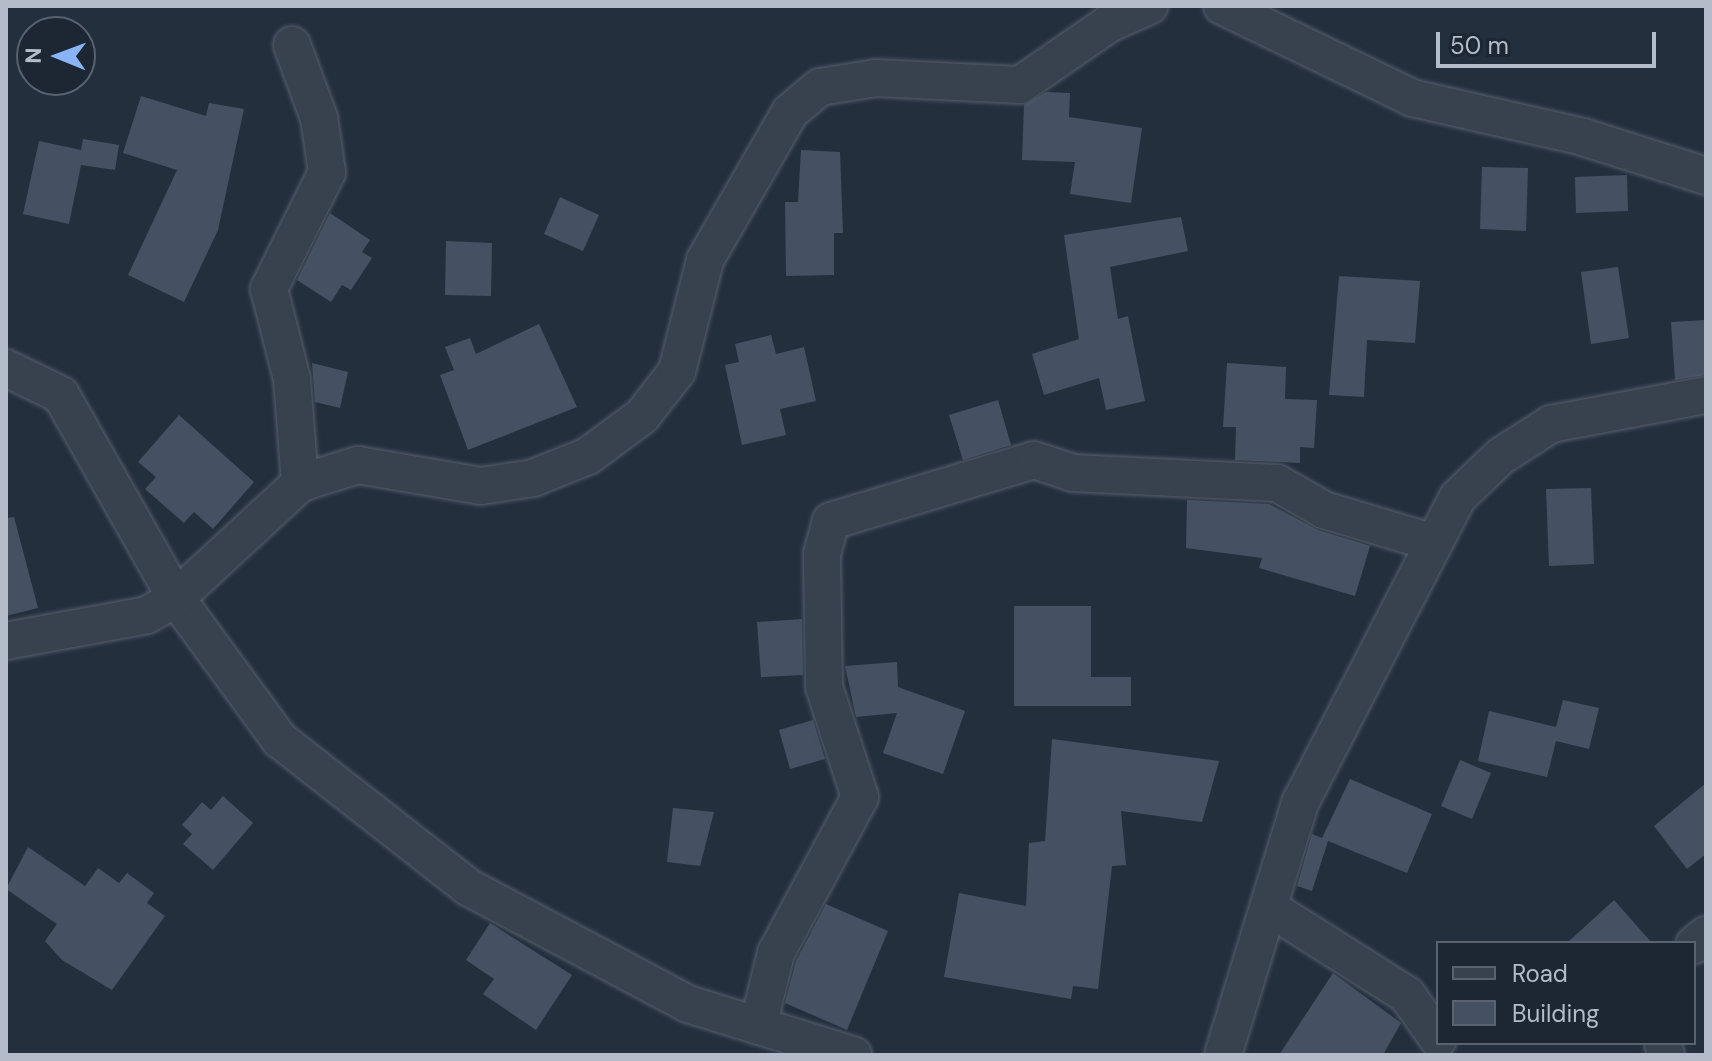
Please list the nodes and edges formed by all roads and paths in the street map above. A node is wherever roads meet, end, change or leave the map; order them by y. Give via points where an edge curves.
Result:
1 (1149, 6) edge
2 (1222, 6) edge
3 (292, 45) dead end
4 (1706, 176) edge
5 (6, 368) edge
6 (1706, 395) edge
7 (300, 483) junction
8 (1434, 543) junction
9 (176, 598) junction
10 (6, 641) edge
11 (1271, 909) junction
12 (758, 1026) junction
13 (1436, 1035) edge
14 (804, 1048) edge
15 (853, 1055) edge
16 (1223, 1055) edge

1 - 7 street via 1020,85 876,78 820,87 790,112 705,260 677,371 642,416 588,456 533,478 481,486 358,465
2 - 4 street via 1412,98 1583,137
3 - 7 street via 319,118 327,172 269,289 292,379
5 - 9 street via 61,395
6 - 8 street via 1551,424 1458,497
7 - 9 street
8 - 11 street via 1300,803
8 - 12 street via 1324,510 1277,483 1073,473 1034,460 831,521 822,554 824,687 860,797 776,953
9 - 10 street via 99,629
9 - 12 street via 280,740 468,887 688,1004
11 - 13 street via 1407,995
11 - 16 street
12 - 14 street
14 - 15 street

